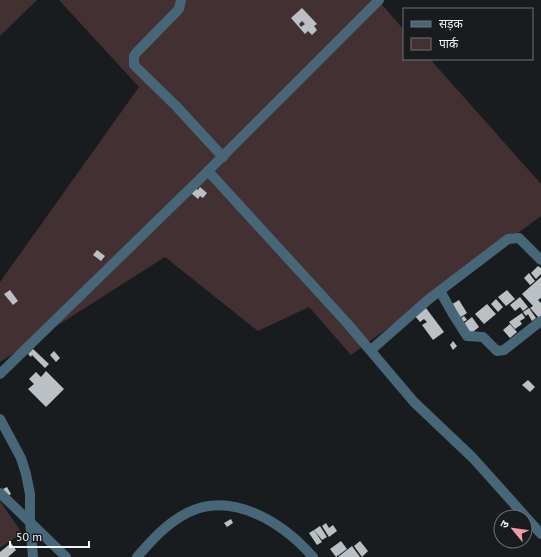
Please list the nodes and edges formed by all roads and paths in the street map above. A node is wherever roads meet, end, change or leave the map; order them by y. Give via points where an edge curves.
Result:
1 (181, 0) edge
2 (379, 0) edge
3 (223, 157) junction
4 (208, 171) junction
5 (541, 260) edge
6 (440, 291) junction
7 (541, 321) edge
8 (371, 350) junction
9 (0, 374) edge
10 (0, 419) edge
11 (0, 493) edge
12 (30, 521) junction
13 (541, 534) edge
14 (33, 557) edge
15 (66, 557) edge
16 (137, 557) edge
17 (313, 557) edge

1 - 3 street via 179,9 134,56 134,64
2 - 3 street
3 - 4 street
4 - 8 street
4 - 9 street
5 - 6 street via 524,241 513,237
6 - 7 street via 467,336 483,337 497,351 504,350
6 - 8 street
8 - 13 street via 414,402 473,458
10 - 12 street via 22,458 30,494
11 - 12 street
12 - 14 street
12 - 15 street
16 - 17 street via 157,535 187,513 201,507 226,504 264,517 295,539

